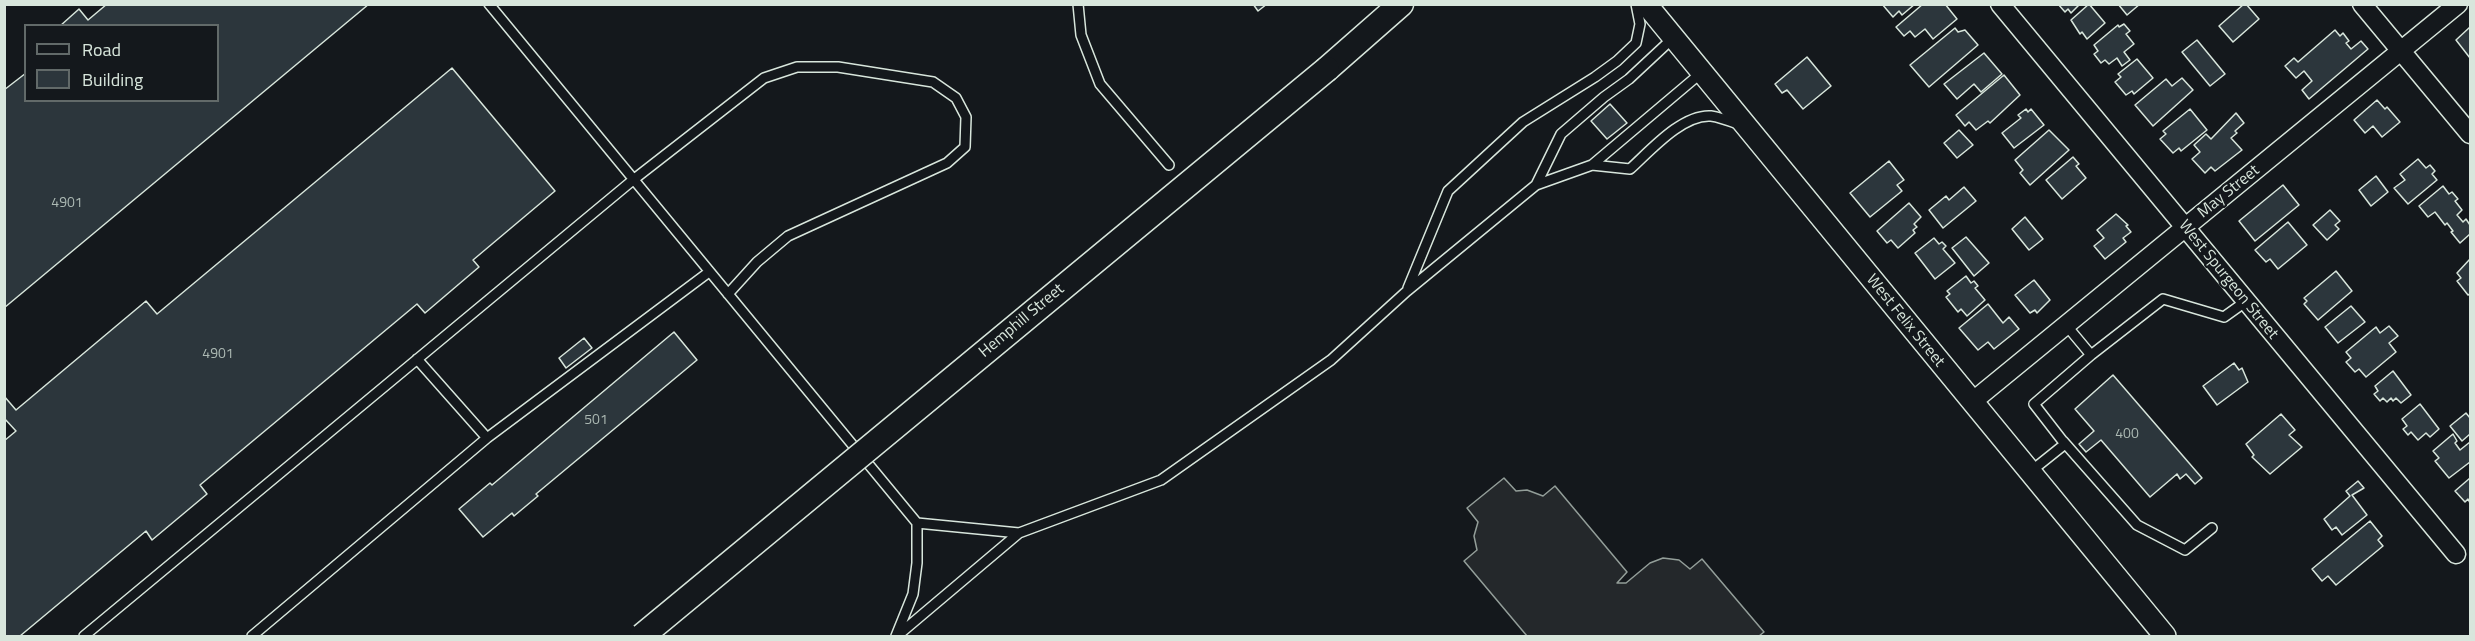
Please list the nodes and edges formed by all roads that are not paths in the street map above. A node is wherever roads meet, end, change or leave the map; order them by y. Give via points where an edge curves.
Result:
1 (489, 4) edge
2 (1078, 4) edge
3 (1401, 4) edge
4 (1636, 4) edge
5 (1646, 4) edge
6 (2000, 4) edge
7 (2362, 4) edge
8 (2458, 4) edge
9 (1673, 38) junction
10 (2402, 52) junction
11 (1701, 73) junction
12 (1747, 128) junction
13 (2470, 134) edge
14 (1169, 165) dead end
15 (1592, 165) junction
16 (633, 180) junction
17 (1536, 185) junction
18 (2186, 227) junction
19 (710, 272) junction
20 (1407, 291) junction
21 (728, 294) junction
22 (2245, 302) junction
23 (2066, 326) junction
24 (2091, 355) junction
25 (417, 359) junction
26 (1972, 402) junction
27 (487, 438) junction
28 (2063, 441) junction
29 (2030, 472) junction
30 (917, 523) junction
31 (2212, 528) dead end
32 (1019, 532) junction
33 (2456, 554) dead end
34 (84, 636) edge
35 (252, 636) edge
36 (642, 636) edge
37 (897, 636) edge
38 (2165, 636) edge

1 - 16 lane
2 - 14 lane via 1081,35 1100,84
3 - 36 main road, Hemphill Street, bridge
4 - 20 lane via 1640,24 1635,43 1602,71 1523,122 1448,191
5 - 9 street, West Felix Street
6 - 18 street, West Spurgeon Street
7 - 10 street
8 - 10 street, May Street
9 - 11 street, West Felix Street
9 - 17 lane via 1561,134
10 - 13 street
10 - 18 street, May Street
11 - 12 street, West Felix Street
11 - 15 lane
12 - 15 lane via 1711,116 1696,118 1682,123 1630,169
12 - 26 street, West Felix Street
15 - 17 lane
16 - 19 lane
16 - 21 lane via 764,78 797,67 838,67 933,82 956,98 966,117 965,147 947,163 788,236
16 - 25 lane
17 - 20 lane
18 - 22 street, West Spurgeon Street
18 - 23 street, May Street
19 - 21 lane
19 - 27 lane
20 - 32 lane via 1331,360 1161,480
21 - 30 lane
22 - 24 lane via 2224,316 2163,299
22 - 33 street, West Spurgeon Street
23 - 24 lane
23 - 26 street, May Street
24 - 28 lane via 2034,404
25 - 27 lane
25 - 34 lane
26 - 29 street, West Felix Street
27 - 35 lane
28 - 29 lane via 2065,444
28 - 31 lane via 2137,525 2185,550
29 - 38 street, West Felix Street
30 - 32 lane
30 - 37 lane via 913,594
32 - 37 lane

